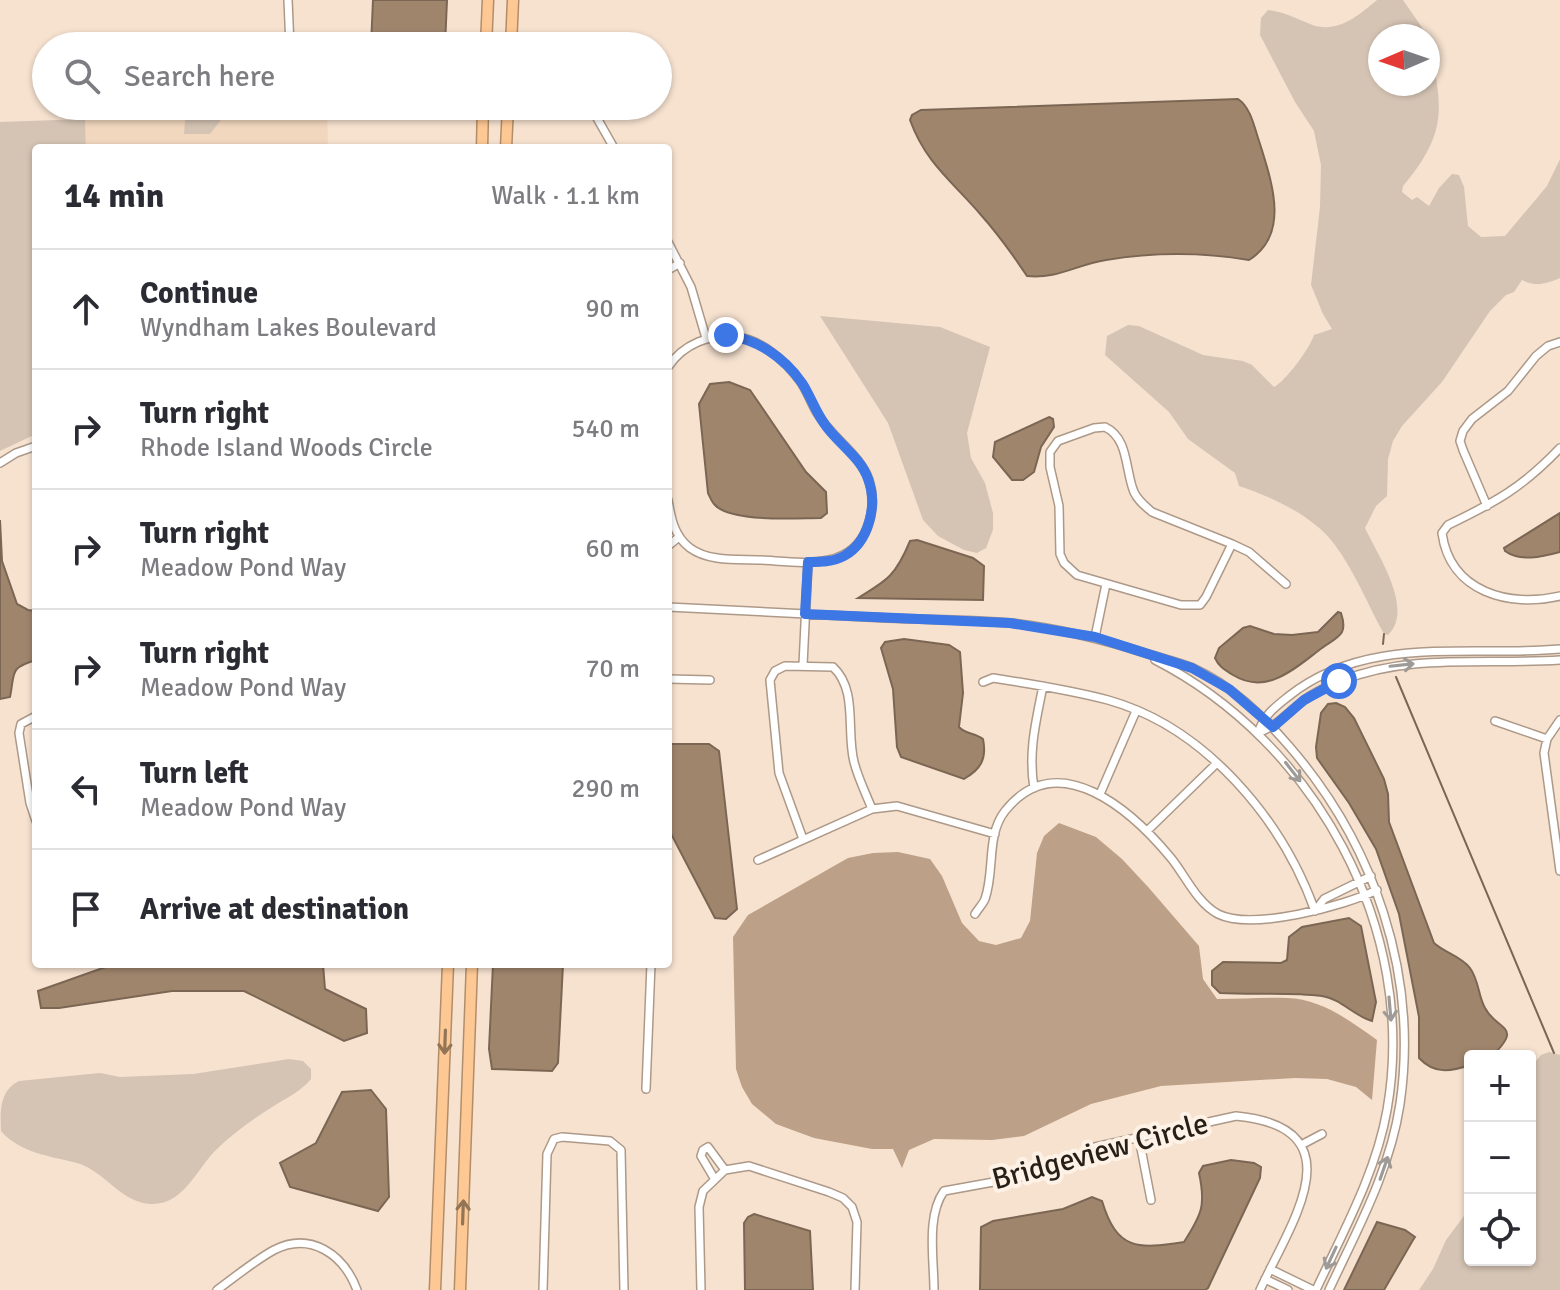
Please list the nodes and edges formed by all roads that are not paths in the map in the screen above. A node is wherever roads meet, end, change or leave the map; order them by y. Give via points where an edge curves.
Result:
1 (288, 0) edge
2 (488, 0) edge
3 (513, 0) edge
4 (289, 32) edge
5 (487, 32) edge
6 (512, 32) edge
7 (483, 120) edge
8 (507, 120) edge
9 (598, 120) edge
10 (482, 144) edge
11 (506, 144) edge
12 (612, 144) edge
13 (672, 249) edge
14 (680, 263) junction
15 (672, 268) edge
16 (706, 338) junction
17 (1560, 342) edge
18 (672, 363) edge
19 (32, 447) edge
20 (1560, 448) edge
21 (0, 463) edge
22 (1487, 506) junction
23 (672, 522) edge
24 (679, 537) junction
25 (672, 543) edge
26 (1232, 544) junction
27 (808, 562) junction
28 (1106, 584) junction
29 (1286, 584) dead end
30 (1560, 596) edge
31 (672, 607) edge
32 (805, 614) junction
33 (1095, 637) junction
34 (1560, 649) edge
35 (1135, 650) junction
36 (1560, 660) edge
37 (803, 665) junction
38 (672, 679) edge
39 (710, 680) dead end
40 (983, 682) dead end
41 (1043, 686) junction
42 (1136, 711) junction
43 (32, 718) edge
44 (1263, 718) junction
45 (1560, 720) edge
46 (1495, 721) dead end
47 (1273, 727) junction
48 (1258, 733) junction
49 (1547, 739) junction
50 (1217, 763) junction
51 (1034, 788) junction
52 (1100, 794) junction
53 (32, 809) edge
54 (872, 809) junction
55 (1147, 831) junction
56 (995, 834) junction
57 (803, 839) junction
58 (758, 860) dead end
59 (1560, 871) edge
60 (1371, 876) junction
61 (1360, 883) junction
62 (1377, 890) junction
63 (1365, 896) junction
64 (1315, 911) junction
65 (975, 914) dead end
66 (448, 968) edge
67 (472, 968) edge
68 (651, 968) edge
69 (646, 1089) dead end
70 (1322, 1134) dead end
71 (1139, 1138) junction
72 (1301, 1145) junction
73 (725, 1170) junction
74 (714, 1178) junction
75 (1151, 1200) dead end
76 (1270, 1269) junction
77 (1265, 1279) junction
78 (217, 1290) edge
79 (357, 1290) edge
80 (435, 1290) edge
81 (460, 1290) edge
82 (543, 1290) edge
83 (624, 1290) edge
84 (701, 1290) edge
85 (855, 1290) edge
86 (934, 1290) edge
87 (1260, 1290) edge
88 (1288, 1290) edge
89 (1315, 1290) edge
90 (1329, 1290) edge

1 - 4 street
2 - 5 highway
3 - 6 highway
7 - 10 highway
8 - 11 highway
9 - 12 street
13 - 14 street
14 - 15 street
14 - 16 street
16 - 18 street
16 - 27 street via 746,338 765,347 801,382 826,428 868,479 871,517 854,549 842,557
17 - 22 street via 1536,356 1508,391 1463,431 1460,441
19 - 21 street
20 - 22 street via 1514,491
22 - 30 street via 1442,533 1458,572 1488,594 1514,600
23 - 24 street
24 - 25 street
24 - 27 street via 691,549 721,559
26 - 28 street via 1200,605 1181,605
26 - 28 street via 1141,503 1121,443 1113,431 1094,428 1058,441 1050,452 1050,467 1064,563 1077,575
26 - 29 street
27 - 32 street
28 - 33 street
31 - 32 street
32 - 33 street via 1010,623
32 - 37 street
33 - 35 street
34 - 44 street via 1413,651 1372,658 1297,690
35 - 44 street via 1192,668 1229,689
35 - 48 street via 1183,675
47 -> 36 street via 1304,700 1380,668
37 - 54 street via 833,667 843,676 854,763
37 - 57 street via 785,666 770,680 779,773
38 - 39 street
40 - 41 street via 993,678
41 - 42 street
41 - 51 street via 1031,742
42 - 50 street via 1173,728
42 - 52 street
43 - 53 street via 21,724 19,733
44 - 47 street
44 - 48 street
45 - 49 street
46 - 49 street
47 - 48 street
47 - 60 street via 1321,785
48 -> 61 street via 1319,806
49 - 59 street via 1544,772
50 - 55 street
50 - 64 street via 1275,831
51 - 52 street via 1065,783
51 - 56 street via 1003,813
52 - 55 street
54 - 56 street via 897,806
54 - 57 street
55 - 64 street via 1216,913 1252,920
56 - 65 street via 985,900
57 - 58 street
60 - 61 street
60 - 62 street
61 - 63 street
61 - 64 street via 1324,899
62 - 63 street
90 -> 62 street via 1380,1180 1400,1107 1400,990 1393,941
63 - 64 street
63 -> 89 street via 1388,984 1391,1085 1371,1169
66 -> 80 highway
81 -> 67 highway
68 - 69 street
70 - 72 street
71 - 72 street, Bridgeview Circle via 1236,1116 1284,1129
71 - 75 street
71 - 86 street, Bridgeview Circle via 1095,1147 1032,1175 944,1191 934,1218
72 - 76 street via 1308,1165 1303,1201
73 - 74 street
73 - 74 street via 713,1151 703,1150 701,1156
73 - 85 street via 749,1166 843,1198 857,1222
74 - 84 street via 699,1207
76 - 77 street
76 - 89 street
77 - 87 street
77 - 88 street
78 - 79 street via 274,1250 308,1244 331,1251 346,1266
82 - 83 street via 547,1154 554,1139 562,1137 610,1141 621,1150

